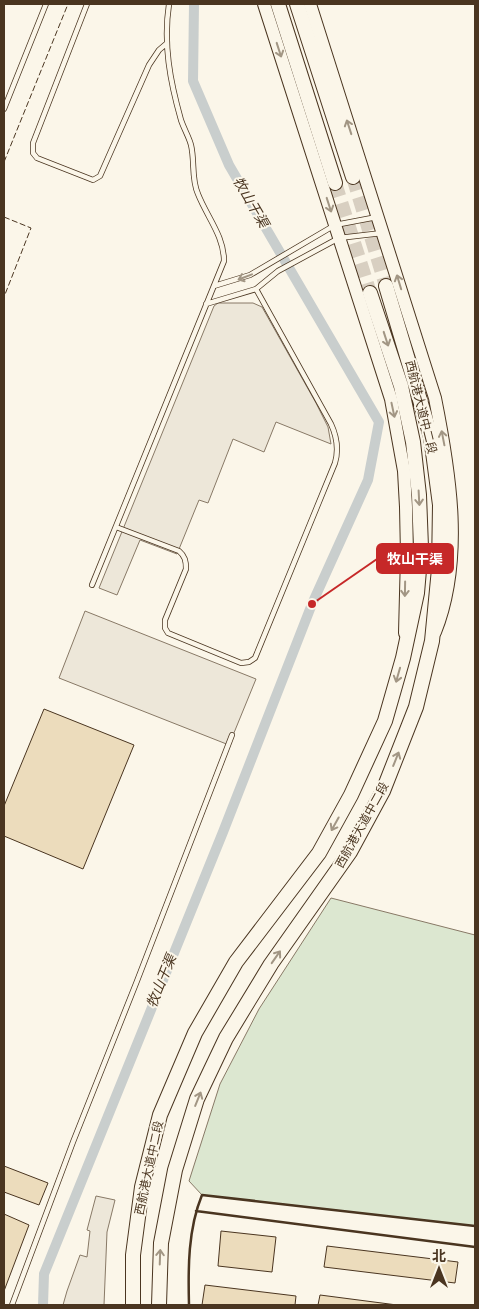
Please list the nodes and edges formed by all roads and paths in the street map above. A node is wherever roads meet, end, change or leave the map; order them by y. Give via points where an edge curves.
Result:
1 (46, 4) edge
2 (88, 4) edge
3 (169, 4) edge
4 (264, 4) edge
5 (278, 4) edge
6 (296, 4) edge
7 (310, 4) edge
8 (166, 44) junction
9 (4, 109) edge
10 (353, 177) tunnel mouth
11 (335, 183) tunnel mouth
12 (378, 217) junction
13 (335, 225) junction
14 (383, 232) junction
15 (340, 238) junction
16 (214, 286) junction
17 (386, 286) tunnel mouth
18 (256, 289) junction
19 (370, 293) tunnel mouth
20 (206, 304) junction
21 (116, 527) junction
22 (92, 585) dead end
23 (432, 641) junction
24 (404, 650) junction
25 (232, 735) dead end
26 (12, 1305) edge
27 (133, 1305) edge
28 (159, 1305) edge

1 - 9 lane
2 - 8 lane via 33,143 33,153 38,158 93,180 100,176 149,65
3 - 8 lane
4 -> 13 street
5 - 11 main road
6 - 10 main road
12 -> 7 street
8 - 16 lane via 181,120 193,151 195,185 223,247 224,261
12 - 13 lane
12 - 14 street
13 - 15 street
13 -> 16 lane via 250,275
14 - 15 lane
23 -> 14 street via 443,613 449,578 449,483 435,398
15 - 18 lane via 278,271
15 -> 24 street via 391,399 404,471
16 - 20 lane
17 - 23 main road, 西航港大道中二段 via 431,437 439,496 439,569
18 - 20 lane
18 - 21 lane via 331,424 337,446 335,463 255,658 241,663 168,633 165,620 186,569 183,554
19 -> 24 main road, 西航港大道中二段 via 401,386 413,442 419,495 421,547 417,593
20 - 21 lane
21 - 22 lane
28 -> 23 main road, 西航港大道中二段 via 161,1243 171,1188 197,1099 226,1038 271,964 350,852 383,791 416,707
24 -> 27 main road, 西航港大道中二段 via 385,721 351,795 319,853 236,962 195,1033 160,1115 141,1196 133,1255
25 - 26 lane via 72,1142

